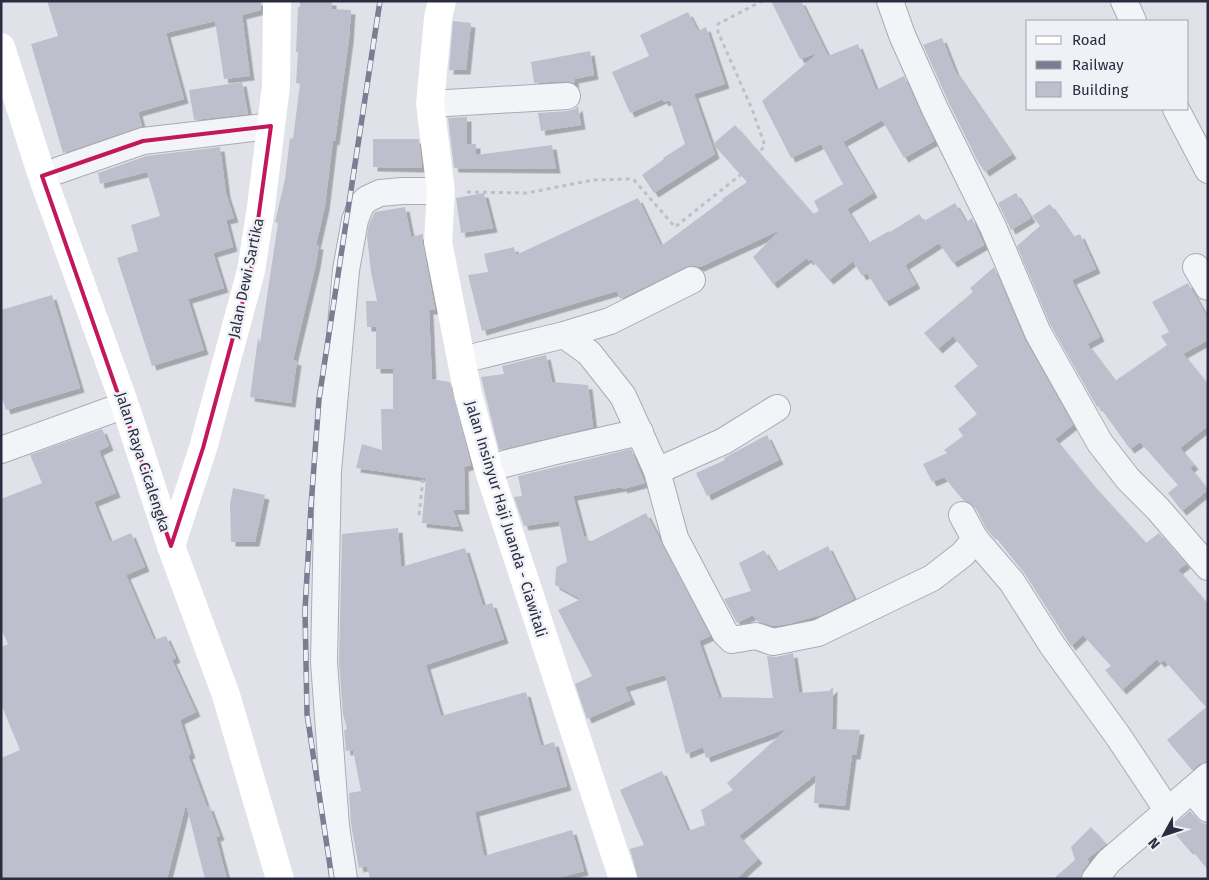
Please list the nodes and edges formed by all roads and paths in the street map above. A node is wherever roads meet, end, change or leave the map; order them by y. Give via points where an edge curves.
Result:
1 (277, 1) edge
2 (442, 1) edge
3 (762, 1) edge
4 (890, 1) edge
5 (1124, 1) edge
6 (1133, 20) edge
7 (1, 46) edge
8 (567, 96) dead end
9 (430, 104) junction
10 (1177, 110) edge
11 (271, 126) junction
12 (1208, 170) edge
13 (42, 176) junction
14 (441, 191) junction
15 (692, 280) dead end
16 (564, 335) junction
17 (462, 360) junction
18 (125, 405) junction
19 (777, 408) dead end
20 (640, 432) junction
21 (1, 450) edge
22 (488, 468) junction
23 (657, 471) junction
24 (962, 515) dead end
25 (419, 516) dead end
26 (976, 539) junction
27 (171, 546) junction
28 (1208, 567) edge
29 (1203, 792) edge
30 (1168, 811) junction
31 (280, 879) edge
32 (344, 879) edge
33 (623, 879) edge
34 (1094, 879) edge

1 - 11 street, Jalan Dewi Sartika via 276,86
2 - 9 street, Jalan Insinyur Haji Juanda - Ciawitali
3 - 14 path via 718,24 718,32 765,146 758,153 760,164 744,172 675,227 630,179 593,180 528,193
4 - 28 street via 905,43 993,226 1038,333 1100,443 1128,479
5 - 6 street
7 - 13 street, Jalan Raya Cicalengka
8 - 9 street
9 - 14 street, Jalan Insinyur Haji Juanda - Ciawitali
10 - 12 street
11 - 13 street via 143,141
11 - 27 street, Jalan Dewi Sartika via 251,271 203,448
13 - 18 street, Jalan Raya Cicalengka
14 - 17 street, Jalan Insinyur Haji Juanda - Ciawitali via 438,242
14 - 32 street via 380,193 363,202 355,220 346,270 328,471 324,662 336,826
15 - 16 street via 610,321
16 - 17 street
16 - 20 street via 590,353 603,368 623,396
17 - 22 street, Jalan Insinyur Haji Juanda - Ciawitali
17 - 25 path via 457,369 435,388
18 - 21 street
18 - 27 street, Jalan Raya Cicalengka
19 - 23 street via 724,441
20 - 22 street
20 - 23 street
22 - 33 street, Jalan Insinyur Haji Juanda - Ciawitali
23 - 26 street via 675,538 724,633 732,640 756,636 773,642 818,633 932,578 963,554
24 - 26 street
26 - 30 street via 1012,582
27 - 31 street, Jalan Raya Cicalengka via 226,695
29 - 30 street
30 - 34 street

